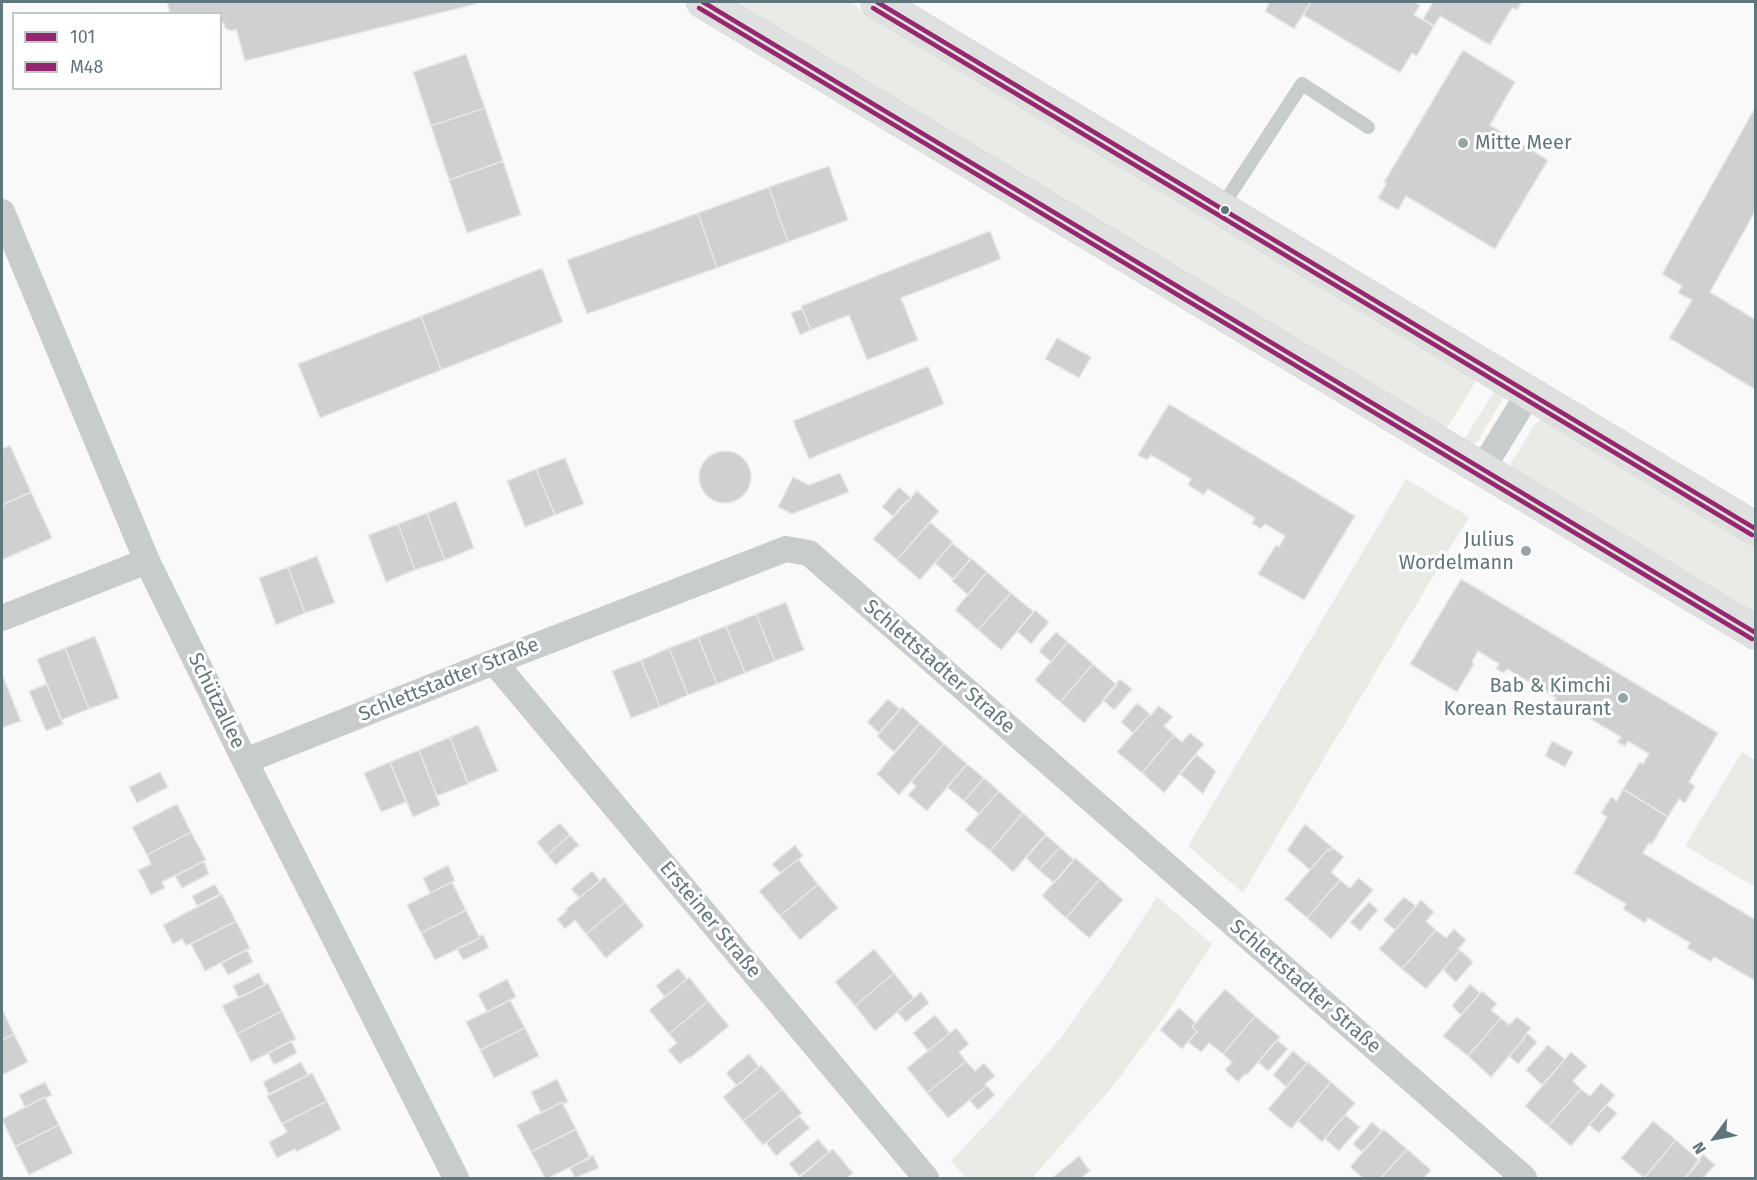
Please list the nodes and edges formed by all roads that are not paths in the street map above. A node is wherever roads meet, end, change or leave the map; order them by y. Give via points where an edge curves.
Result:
1 (703, 2) edge
2 (877, 2) edge
3 (1368, 127) dead end
4 (1221, 208) junction
5 (2, 212) edge
6 (1529, 393) junction
7 (1482, 469) junction
8 (1755, 529) edge
9 (147, 561) junction
10 (2, 618) edge
11 (1755, 633) edge
12 (494, 662) junction
13 (245, 761) junction
14 (456, 1179) edge
15 (926, 1179) edge
16 (1524, 1179) edge

1 - 7 main road
2 - 4 main road
3 - 4 lane via 1302,84
4 - 6 main road
5 - 9 street, Schützallee
6 - 7 street
6 - 8 main road
7 - 11 main road
9 - 10 street
9 - 13 street, Schützallee
12 - 13 street, Schlettstadter Straße
12 - 15 street, Ersteiner Straße
12 - 16 street, Schlettstadter Straße via 786,549 809,553
13 - 14 street, Schützallee

